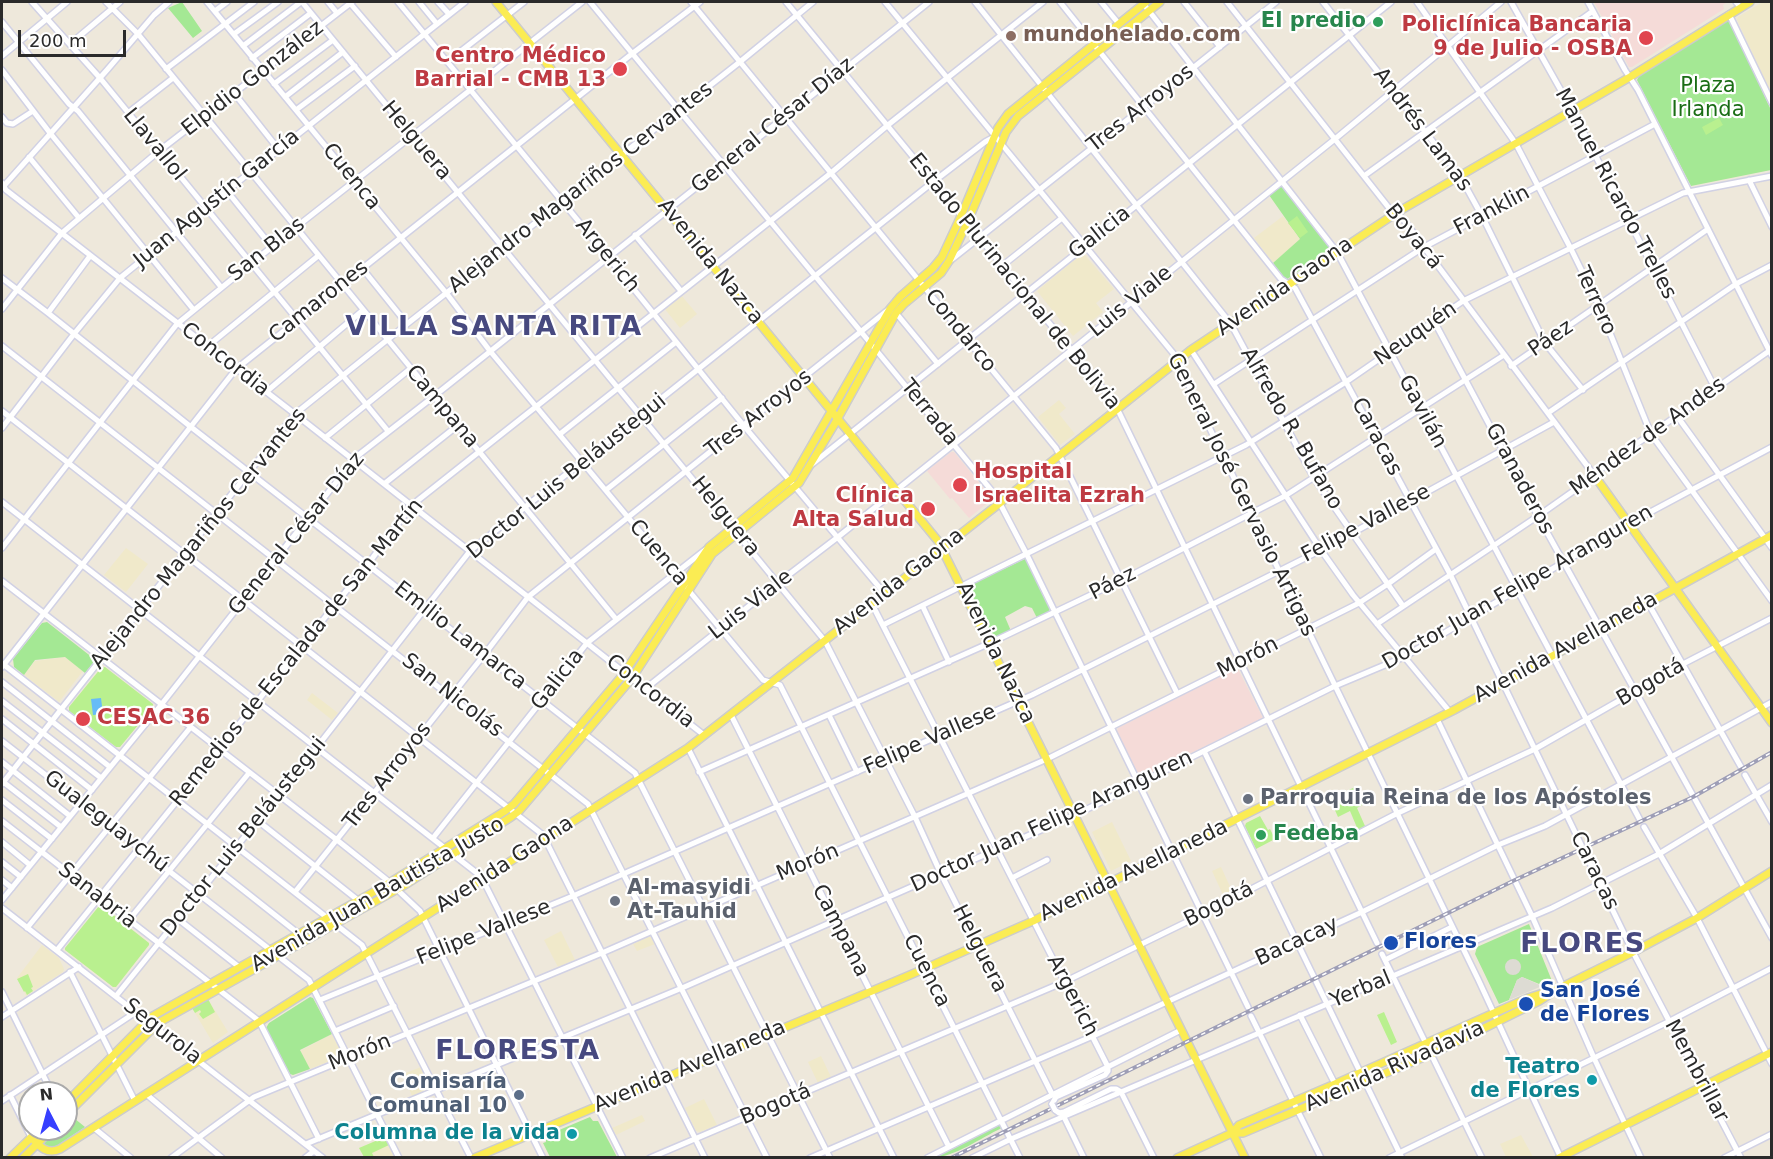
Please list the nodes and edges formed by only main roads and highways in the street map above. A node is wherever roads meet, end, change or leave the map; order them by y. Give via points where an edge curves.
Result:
1 (496, 2) edge
2 (1144, 2) edge
3 (1160, 2) edge
4 (1750, 2) edge
5 (1738, 4) edge
6 (1096, 47) junction
7 (1044, 89) junction
8 (922, 283) junction
9 (893, 311) junction
10 (832, 409) junction
11 (838, 417) junction
12 (1594, 475) road end
13 (793, 483) junction
14 (735, 530) junction
15 (1768, 537) edge
16 (942, 548) junction
17 (686, 587) junction
18 (1674, 589) junction
19 (1772, 723) edge
20 (1772, 871) edge
21 (1109, 884) junction
22 (1554, 990) junction
23 (1769, 1054) edge
24 (78, 1090) edge
25 (78, 1103) edge
26 (1232, 1132) junction
27 (27, 1141) edge
28 (34, 1141) edge
29 (40, 1141) edge
30 (37, 1144) junction
31 (49, 1154) edge
32 (1560, 1157) edge
33 (10, 1158) edge
34 (23, 1158) edge
35 (472, 1158) edge
36 (1177, 1158) edge
37 (1245, 1158) edge

1 - 10 main road, Avenida Nazca
2 - 6 main road, Avenida Juan Bautista Justo
3 - 6 main road, Avenida Juan Bautista Justo
4 - 5 main road, Avenida Gaona
5 - 16 main road, Avenida Gaona via 1729,14 1630,77 1396,213 1191,350
6 - 7 main road, Avenida Juan Bautista Justo
7 - 8 main road, Avenida Juan Bautista Justo via 1008,114 942,257
7 - 8 main road, Avenida Juan Bautista Justo via 1013,121 950,261 940,273
8 - 9 main road, Avenida Juan Bautista Justo via 900,297
9 - 10 main road, Avenida Juan Bautista Justo via 870,342
9 - 11 main road, Avenida Juan Bautista Justo
10 - 11 main road, Avenida Nazca
10 - 13 main road, Avenida Juan Bautista Justo
11 - 13 main road, Avenida Juan Bautista Justo via 810,465
11 - 16 main road, Avenida Nazca
12 - 18 main road
13 - 14 main road, Avenida Juan Bautista Justo
14 - 17 main road, Avenida Juan Bautista Justo
14 - 17 main road, Avenida Juan Bautista Justo via 709,547
15 - 18 main road, Avenida Avellaneda
16 - 21 main road, Avenida Nazca
16 - 31 main road, Avenida Gaona via 688,748
17 - 24 main road, Avenida Juan Bautista Justo via 625,672 509,808 390,883 147,1020
17 - 25 main road, Avenida Juan Bautista Justo via 632,678 516,813 397,889 155,1026
18 - 19 main road
18 - 21 main road, Avenida Avellaneda via 1437,719
20 - 22 main road, Avenida Rivadavia via 1697,918
21 - 26 main road, Avenida Nazca
21 - 35 main road, Avenida Avellaneda via 978,946
22 - 26 main road, Avenida Rivadavia via 1494,1012 1239,1125
22 - 26 main road, Avenida Rivadavia via 1539,1002 1431,1053 1243,1133
23 - 32 main road
26 - 36 main road, Avenida Rivadavia
26 - 37 main road, Avenida Nazca
27 - 33 main road
28 - 30 main road
29 - 30 main road
30 - 31 main road
30 - 34 main road

